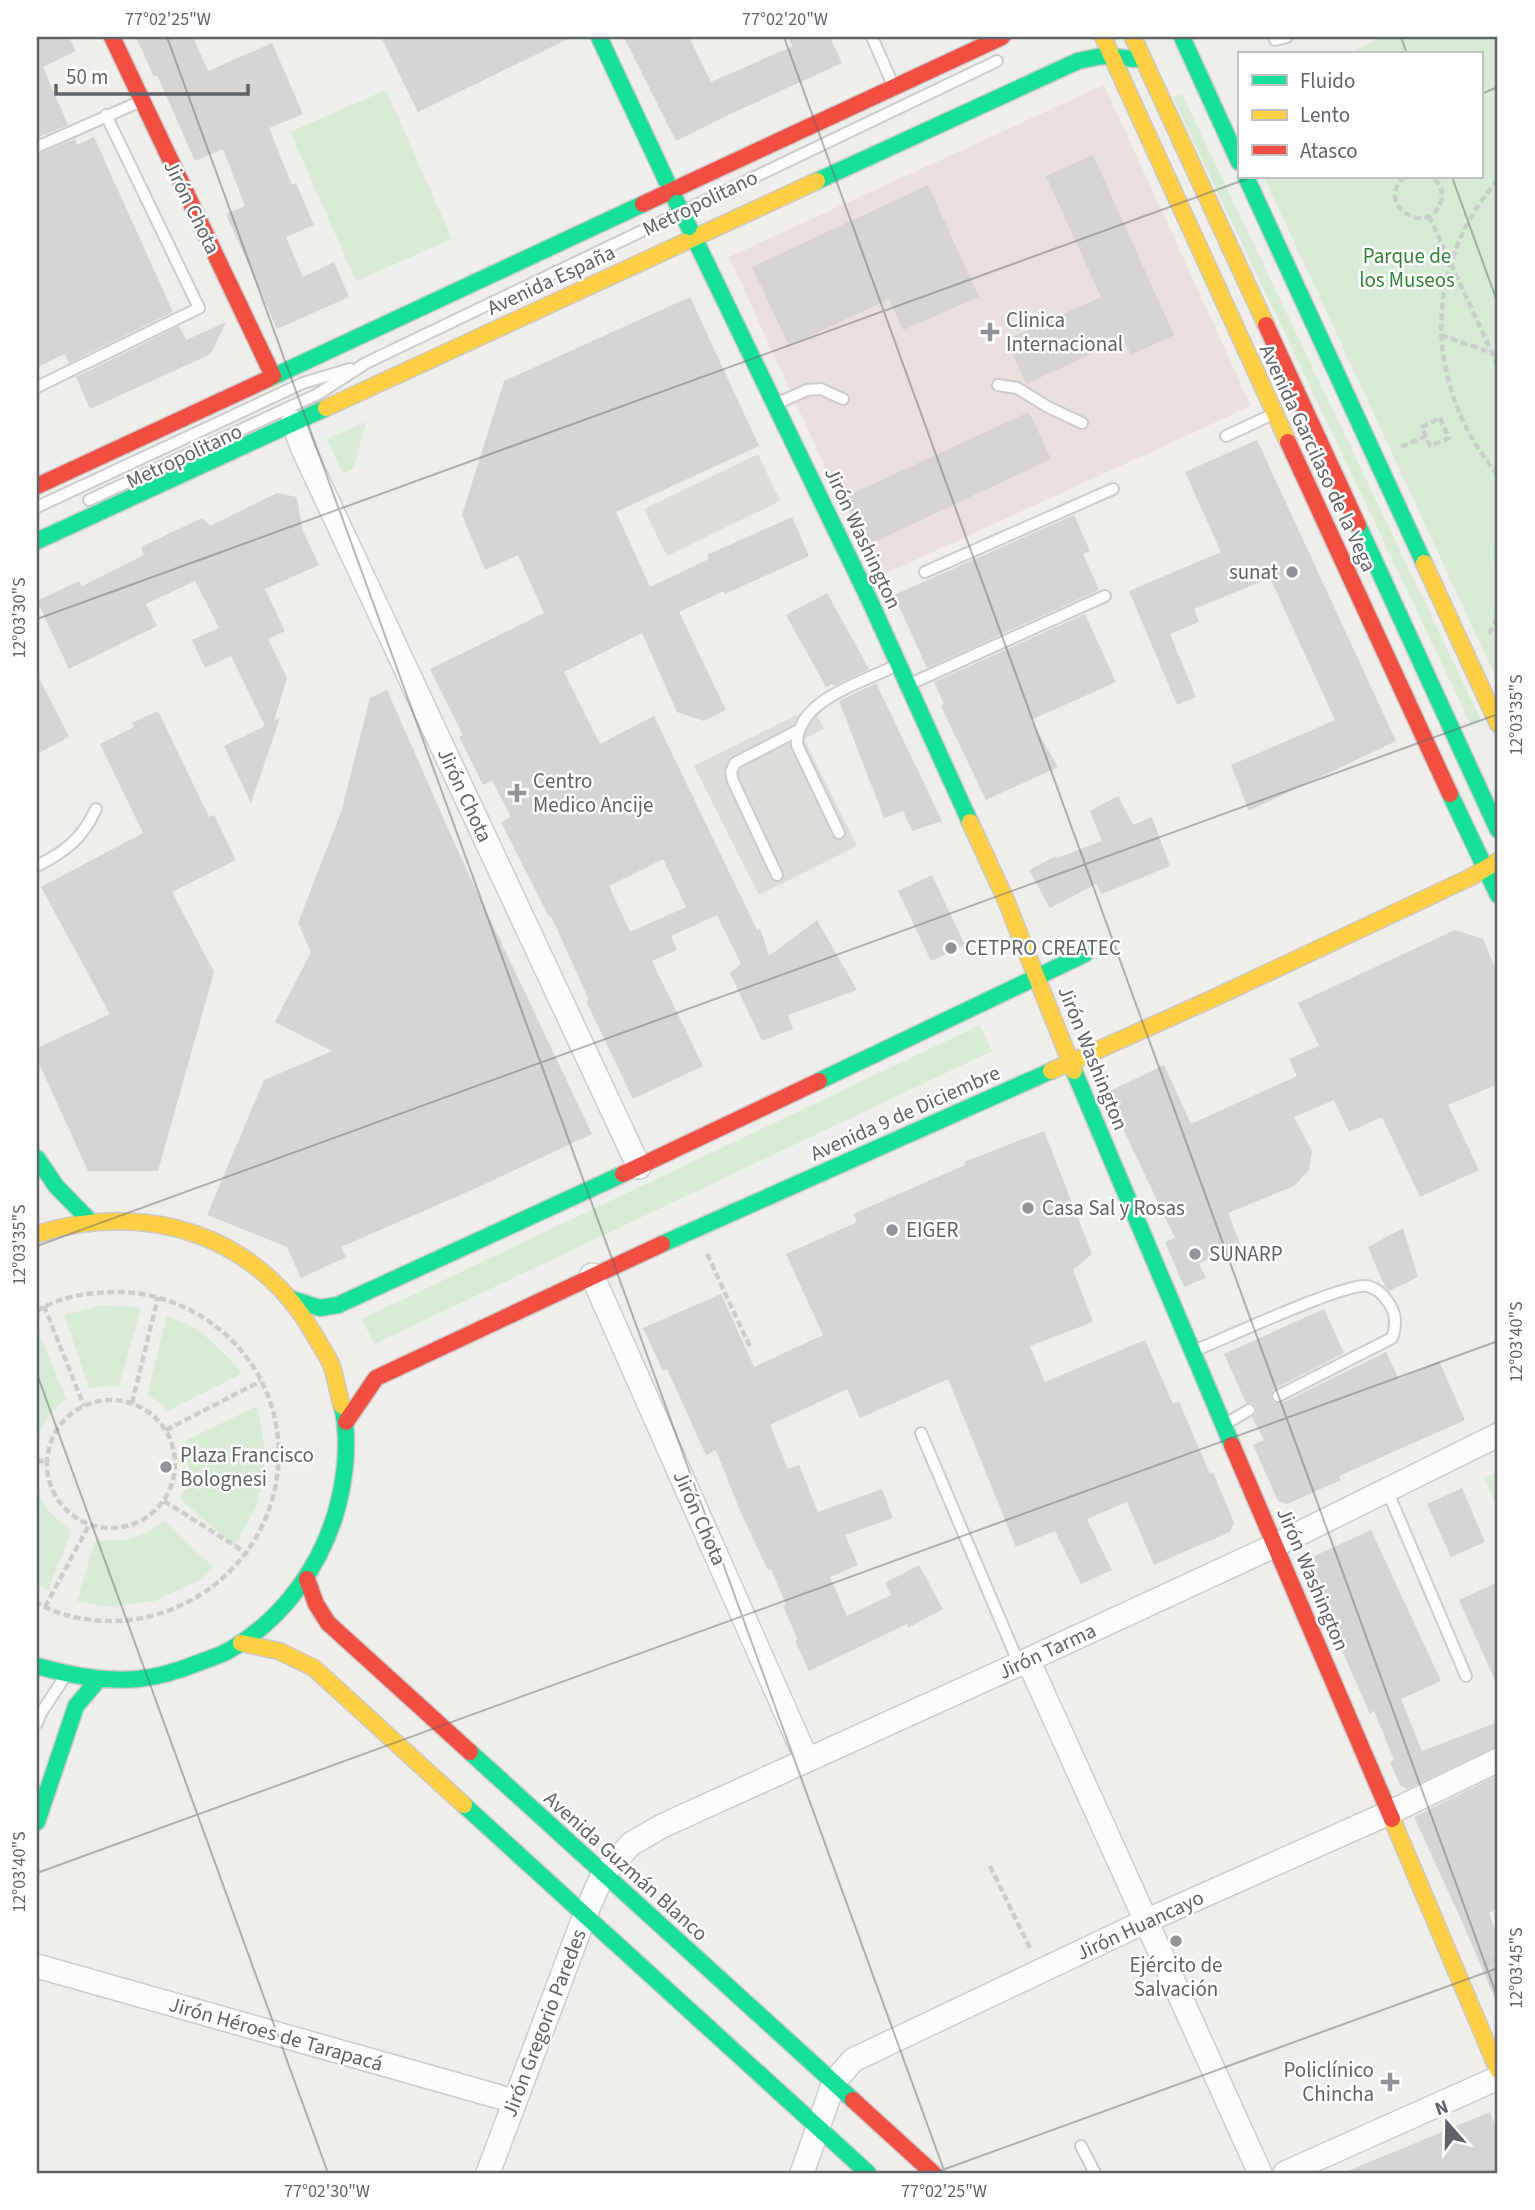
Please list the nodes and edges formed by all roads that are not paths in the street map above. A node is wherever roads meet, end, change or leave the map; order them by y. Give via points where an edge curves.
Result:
1 (112, 37) edge
2 (599, 37) edge
3 (872, 37) edge
4 (1002, 37) edge
5 (1133, 37) edge
6 (1181, 37) edge
7 (1287, 37) edge
8 (1275, 40) dead end
9 (1106, 42) edge
10 (997, 61) dead end
11 (1146, 63) junction
12 (1156, 83) junction
13 (894, 88) junction
14 (141, 101) junction
15 (106, 115) junction
16 (1139, 116) junction
17 (37, 147) edge
18 (1238, 160) edge
19 (1246, 178) edge
20 (674, 197) junction
21 (691, 232) junction
22 (366, 363) junction
23 (273, 376) junction
24 (998, 385) dead end
25 (37, 387) edge
26 (844, 399) dead end
27 (776, 404) junction
28 (1275, 414) junction
29 (293, 422) junction
30 (1082, 423) dead end
31 (1226, 436) dead end
32 (37, 486) edge
33 (1113, 489) dead end
34 (73, 507) dead end
35 (37, 508) edge
36 (37, 541) edge
37 (925, 572) dead end
38 (1105, 596) dead end
39 (899, 664) junction
40 (908, 685) junction
41 (1498, 724) edge
42 (797, 731) junction
43 (96, 809) dead end
44 (1498, 830) edge
45 (839, 833) dead end
46 (1492, 864) edge
47 (37, 866) edge
48 (777, 875) dead end
49 (1498, 895) edge
50 (1085, 954) dead end
51 (1038, 978) junction
52 (1070, 1062) junction
53 (37, 1158) edge
54 (639, 1167) junction
55 (90, 1221) junction
56 (45, 1228) edge
57 (592, 1275) junction
58 (292, 1299) junction
59 (1191, 1352) junction
60 (1278, 1395) dead end
61 (1249, 1410) dead end
62 (346, 1422) junction
63 (1224, 1424) junction
64 (921, 1433) dead end
65 (1498, 1435) edge
66 (1387, 1490) junction
67 (1276, 1545) junction
68 (307, 1579) junction
69 (241, 1643) junction
70 (1023, 1662) junction
71 (37, 1666) edge
72 (66, 1675) junction
73 (1466, 1676) dead end
74 (97, 1680) junction
75 (37, 1724) edge
76 (807, 1760) junction
77 (1498, 1760) edge
78 (1389, 1813) junction
79 (37, 1822) edge
80 (603, 1874) junction
81 (585, 1915) junction
82 (1146, 1921) junction
83 (37, 1966) edge
84 (1498, 2070) edge
85 (1498, 2078) edge
86 (834, 2082) junction
87 (514, 2101) junction
88 (818, 2127) junction
89 (1082, 2146) dead end
90 (1300, 2170) edge
91 (488, 2173) edge
92 (802, 2173) edge
93 (868, 2173) edge
94 (933, 2173) edge
95 (1095, 2173) edge
96 (1260, 2173) edge

1 - 14 main road, Jirón Chota
2 - 20 main road, Jirón Washington
3 - 13 lane
4 - 13 main road, Avenida España
5 - 11 main road, Avenida Garcilaso de la Vega
6 - 18 main road
7 - 8 lane
9 - 11 main road
9 - 16 main road, Avenida Garcilaso de la Vega
9 - 21 main road, Avenida España via 1083,58
10 - 22 lane, Metropolitano
11 - 12 main road, Avenida Garcilaso de la Vega
12 - 16 main road
12 - 44 main road, Avenida Garcilaso de la Vega
13 - 20 main road, Avenida España
14 - 15 lane
14 - 23 main road, Jirón Chota
15 - 17 lane
15 - 25 lane via 199,308
16 - 28 main road, Avenida Garcilaso de la Vega
19 - 41 main road
20 - 21 main road, Jirón Washington, bridge
20 - 23 main road, Avenida España
21 - 27 main road, Jirón Washington
21 - 29 main road, Avenida España
22 - 34 lane, Metropolitano via 318,394
22 - 35 lane, Metropolitano via 303,383
23 - 32 main road, Avenida España
24 - 30 lane via 1017,388
26 - 27 lane via 821,389 807,390
27 - 39 main road, Jirón Washington
28 - 31 lane
28 - 46 main road, Avenida Garcilaso de la Vega via 1420,732
29 - 36 main road, Avenida España
29 - 54 street, Jirón Chota
33 - 37 lane
38 - 40 lane
39 - 40 main road, Jirón Washington
39 - 42 lane via 817,704
40 - 51 main road, Jirón Washington
42 - 45 lane via 797,745
42 - 48 lane via 735,764 731,772
43 - 47 lane via 76,840
46 - 49 main road, Avenida Garcilaso de la Vega
46 - 52 main road, Avenida 9 de Diciembre
50 - 51 main road
51 - 52 main road, Jirón Washington
51 - 54 main road
52 - 57 main road, Avenida 9 de Diciembre
52 - 59 main road, Jirón Washington
53 - 55 main road
54 - 58 main road via 338,1305 320,1308
55 - 56 main road
55 - 58 main road via 122,1219 183,1229 242,1256
57 - 62 main road, Avenida 9 de Diciembre via 376,1378
57 - 76 street, Jirón Chota
58 - 62 main road via 328,1356
59 - 60 lane via 1357,1286 1376,1289 1384,1296 1396,1325 1392,1338
59 - 63 main road, Jirón Washington
61 - 63 lane
62 - 68 main road via 347,1455 339,1509
63 - 67 main road, Jirón Washington
64 - 70 lane
65 - 66 street, Jirón Tarma
66 - 67 street, Jirón Tarma
66 - 73 lane
67 - 70 street, Jirón Tarma
67 - 78 main road, Jirón Washington
68 - 69 main road via 285,1606
68 - 80 main road, Avenida Guzmán Blanco via 328,1623
69 - 74 main road via 172,1673
69 - 81 main road via 267,1646 314,1668
70 - 76 street, Jirón Tarma
70 - 82 street
71 - 72 main road
72 - 74 main road
72 - 75 lane
74 - 79 main road via 76,1706
76 - 80 street, Jirón Tarma via 662,1826 631,1844
77 - 78 street, Jirón Huancayo
78 - 82 street, Jirón Huancayo
78 - 84 main road, Jirón Washington
80 - 81 street, Jirón Gregorio Paredes
80 - 86 main road, Avenida Guzmán Blanco
81 - 87 street, Jirón Gregorio Paredes
81 - 88 main road
82 - 86 street, Jirón Huancayo via 853,2060
82 - 96 street
83 - 87 street, Jirón Héroes de Tarapacá
85 - 90 street
86 - 88 street, Jirón Huancayo
86 - 94 main road, Avenida Guzmán Blanco
87 - 91 street, Jirón Gregorio Paredes
88 - 92 street, Jirón Huancayo
88 - 93 main road
89 - 95 lane

